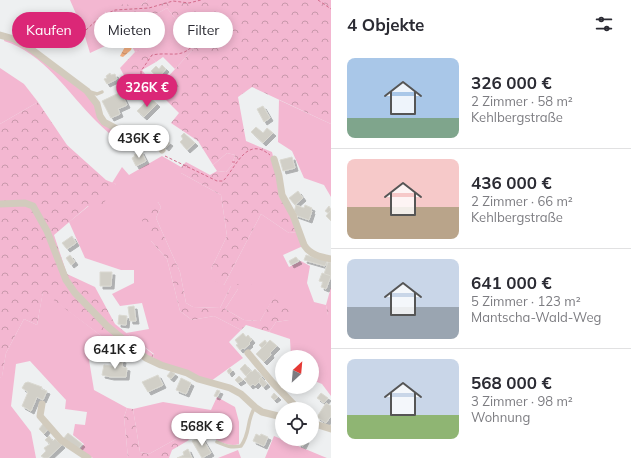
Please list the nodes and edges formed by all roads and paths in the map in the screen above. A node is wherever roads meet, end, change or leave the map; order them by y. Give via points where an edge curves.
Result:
1 (201, 0) edge
2 (318, 0) edge
3 (331, 9) edge
4 (86, 30) dead end
5 (0, 34) edge
6 (192, 48) edge
7 (141, 79) dead end
8 (87, 91) junction
9 (102, 92) dead end
10 (162, 150) joint
11 (274, 159) joint
12 (232, 162) dead end
13 (236, 163) junction
14 (0, 204) edge
15 (331, 259) edge
16 (248, 353) dead end
17 (291, 402) edge
18 (42, 404) dead end
19 (255, 407) junction
20 (275, 415) edge
21 (319, 425) edge
22 (331, 429) edge
23 (217, 442) dead end
24 (88, 458) edge

1 - 4 path via 189,3 173,1 149,8 116,10 100,17
2 - 3 path
5 - 8 street via 27,46
6 - 7 path via 178,55 152,55 141,71
8 - 9 lane via 97,94
8 - 10 street via 97,104 104,122 119,130 141,130 153,138
10 - 13 path via 165,156 217,181 223,181
11 - 13 path via 259,148 243,153
11 - 15 street via 282,195 293,214 304,246 314,254
12 - 13 path
14 - 19 street via 25,203 33,206 66,280 90,310 146,358 230,388
16 - 17 street
18 - 24 street via 40,416 61,440
19 - 20 street
19 - 23 lane via 250,415 248,433 241,446 227,446
21 - 22 street

